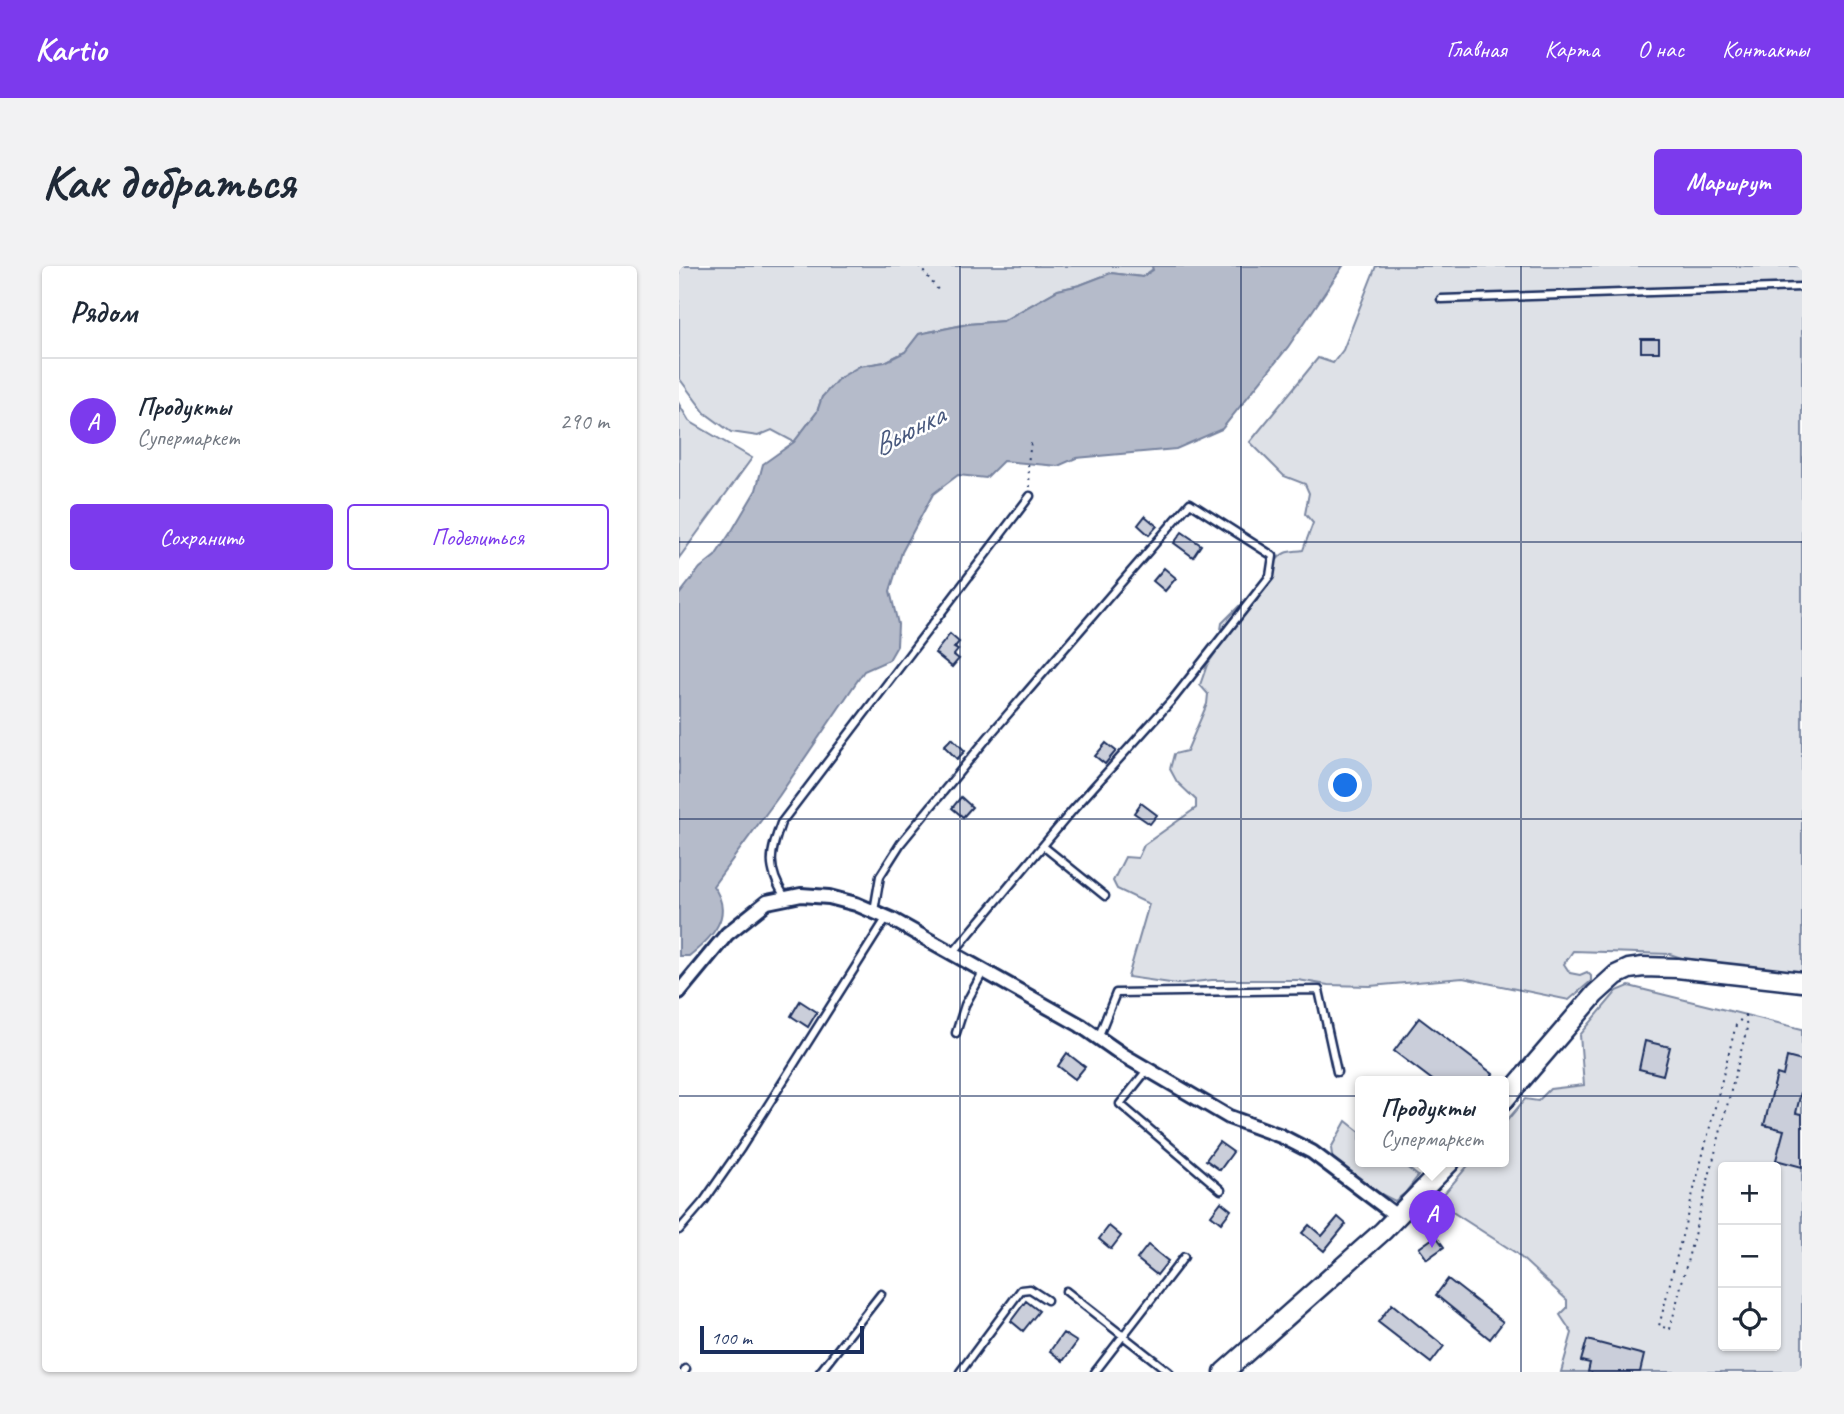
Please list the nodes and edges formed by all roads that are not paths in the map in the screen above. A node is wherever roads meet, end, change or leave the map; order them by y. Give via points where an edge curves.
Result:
1 (1802, 287) edge
2 (1441, 299) dead end
3 (1030, 496) road end
4 (1043, 846) junction
5 (1105, 896) dead end
6 (785, 897) junction
7 (874, 911) junction
8 (887, 917) junction
9 (952, 954) junction
10 (983, 972) junction
11 (1802, 982) edge
12 (679, 992) edge
13 (956, 1033) dead end
14 (1098, 1038) junction
15 (1147, 1070) junction
16 (1338, 1072) dead end
17 (1509, 1094) edge
18 (1445, 1167) edge
19 (1221, 1189) dead end
20 (1398, 1217) junction
21 (679, 1230) edge
22 (1184, 1257) dead end
23 (1066, 1291) dead end
24 (881, 1293) dead end
25 (1047, 1300) dead end
26 (1122, 1336) junction
27 (1230, 1370) edge
28 (820, 1372) edge
29 (960, 1372) edge
30 (1095, 1372) edge
31 (1169, 1372) edge

1 - 2 lane
3 - 6 lane via 781,823 771,865
4 - 5 lane
4 - 7 lane via 1173,699 1270,576 1273,556 1190,503 901,843 880,876
4 - 9 lane
6 - 7 street via 829,897
6 - 12 street via 757,907 726,934
7 - 8 street
8 - 9 street
8 - 21 lane via 741,1148
9 - 10 street
10 - 13 lane
10 - 14 street
11 - 17 main road via 1663,967 1622,972 1595,994
14 - 15 street
14 - 16 lane via 1116,993 1319,990
15 - 19 lane via 1120,1104
15 - 20 street via 1230,1117 1312,1152
18 - 20 main road
20 - 27 main road
22 - 26 lane
23 - 26 lane
24 - 28 lane
25 - 29 lane via 1030,1289 1021,1290
26 - 30 lane
26 - 31 lane

